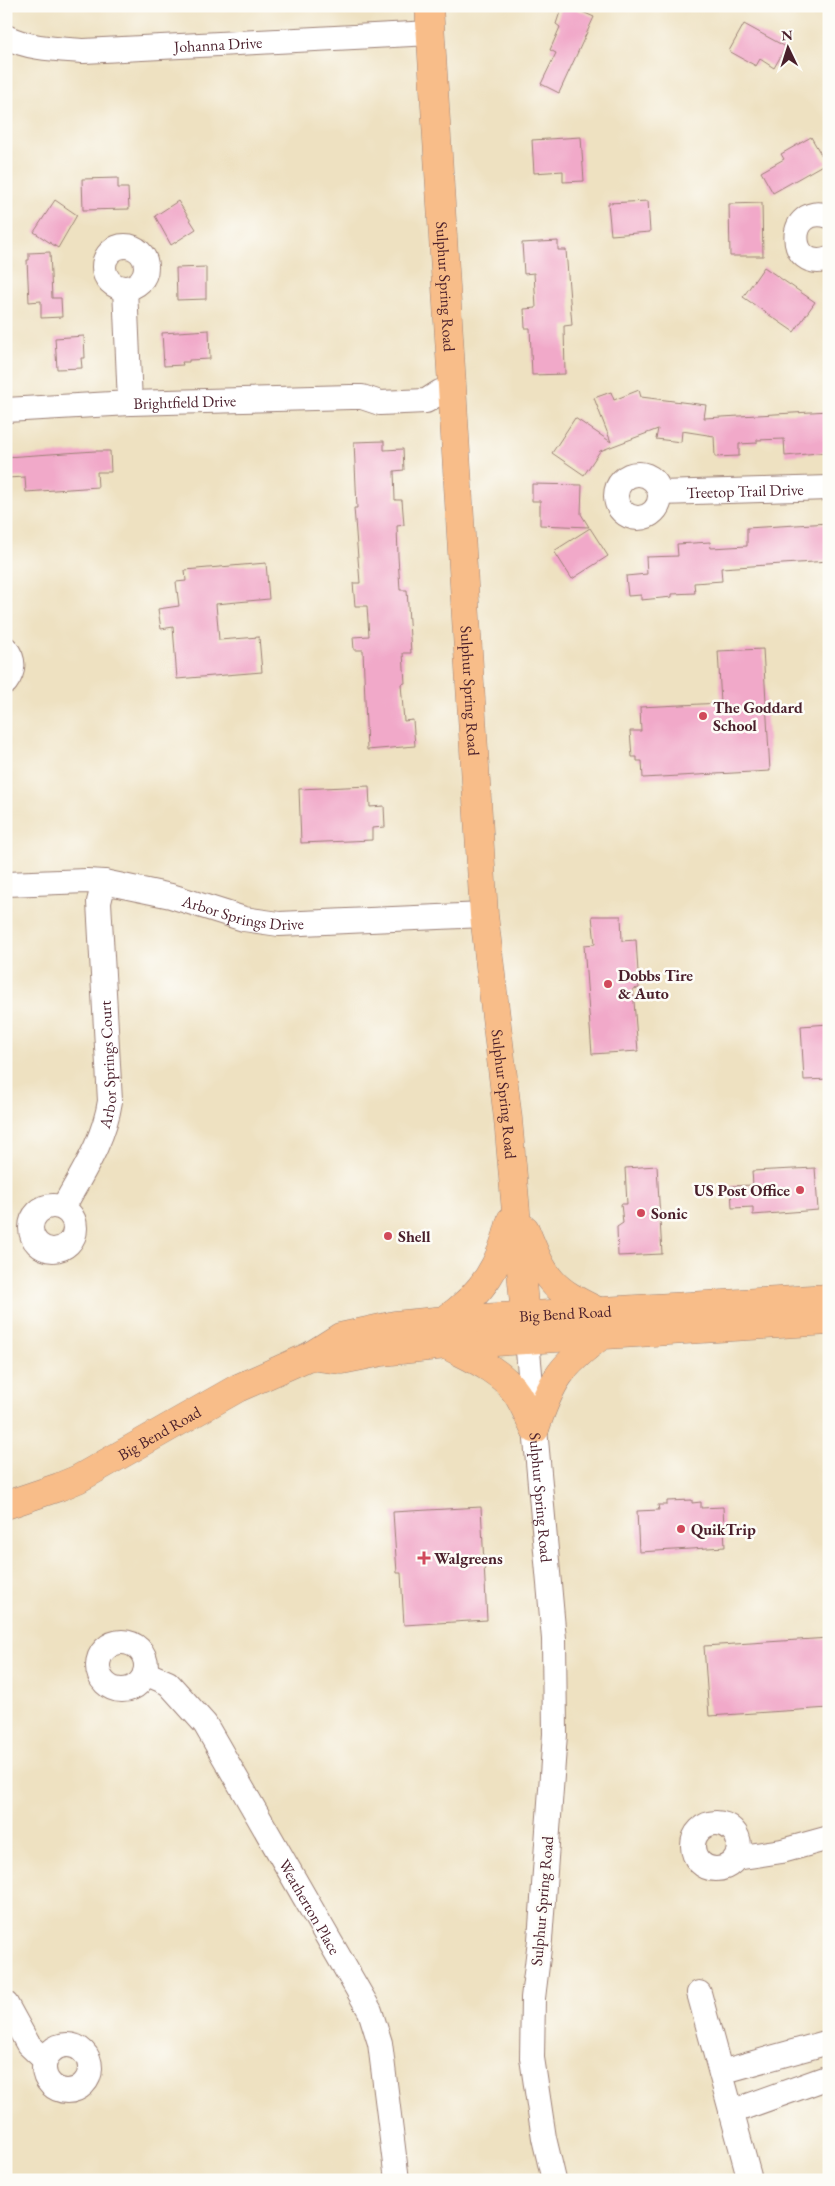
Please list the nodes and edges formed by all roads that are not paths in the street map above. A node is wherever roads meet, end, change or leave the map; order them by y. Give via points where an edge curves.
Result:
1 (430, 6) edge
2 (431, 33) junction
3 (10, 44) edge
4 (829, 216) edge
5 (829, 259) edge
6 (125, 288) dead end
7 (446, 392) junction
8 (130, 403) junction
9 (6, 410) edge
10 (829, 488) edge
11 (660, 493) dead end
12 (6, 649) edge
13 (6, 682) edge
14 (104, 882) junction
15 (6, 884) edge
16 (484, 915) junction
17 (515, 1204) junction
18 (63, 1208) dead end
19 (829, 1298) edge
20 (829, 1321) edge
21 (601, 1324) junction
22 (526, 1328) junction
23 (446, 1333) junction
24 (535, 1429) junction
25 (6, 1505) edge
26 (145, 1673) dead end
27 (829, 1838) edge
28 (736, 1858) dead end
29 (699, 1993) dead end
30 (6, 2004) edge
31 (829, 2042) edge
32 (45, 2060) dead end
33 (721, 2072) junction
34 (829, 2078) edge
35 (731, 2112) junction
36 (397, 2180) edge
37 (554, 2180) edge
38 (750, 2180) edge

1 - 2 main road, Sulphur Spring Road
2 - 3 street, Johanna Drive via 84,51
2 - 7 main road, Sulphur Spring Road
4 - 5 street via 818,214 803,221 798,227 796,240 803,254 810,259
6 - 8 street
7 - 8 street, Brightfield Drive via 426,401 380,403 362,397
7 - 16 main road, Sulphur Spring Road
8 - 9 street, Brightfield Drive
10 - 11 street, Treetop Trail Drive
12 - 13 street via 13,665
14 - 15 street, Arbor Springs Drive
14 - 16 street, Arbor Springs Drive via 171,896 262,923
14 - 18 street, Arbor Springs Court via 99,902 108,1110 100,1142
16 - 17 main road, Sulphur Spring Road
17 - 21 main road via 540,1265 556,1288
17 - 22 main road, Sulphur Spring Road
17 - 23 main road via 505,1245 483,1287
19 - 21 main road, Big Bend Road
20 - 21 main road, Big Bend Road
21 - 22 main road, Big Bend Road
21 - 24 main road via 564,1367 545,1400
22 - 23 main road, Big Bend Road
22 - 24 street, Sulphur Spring Road
23 - 24 main road via 505,1381
23 - 25 main road, Big Bend Road via 395,1325 340,1337 310,1356 238,1388 78,1478
24 - 37 street, Sulphur Spring Road via 553,1630 555,1734 533,1998 532,2058
26 - 36 street, Weatherton Place via 168,1683 205,1724 370,2011 380,2043
27 - 28 street via 782,1851
29 - 33 street
30 - 32 street via 28,2044
31 - 33 street
33 - 35 street
34 - 35 street
35 - 38 street

